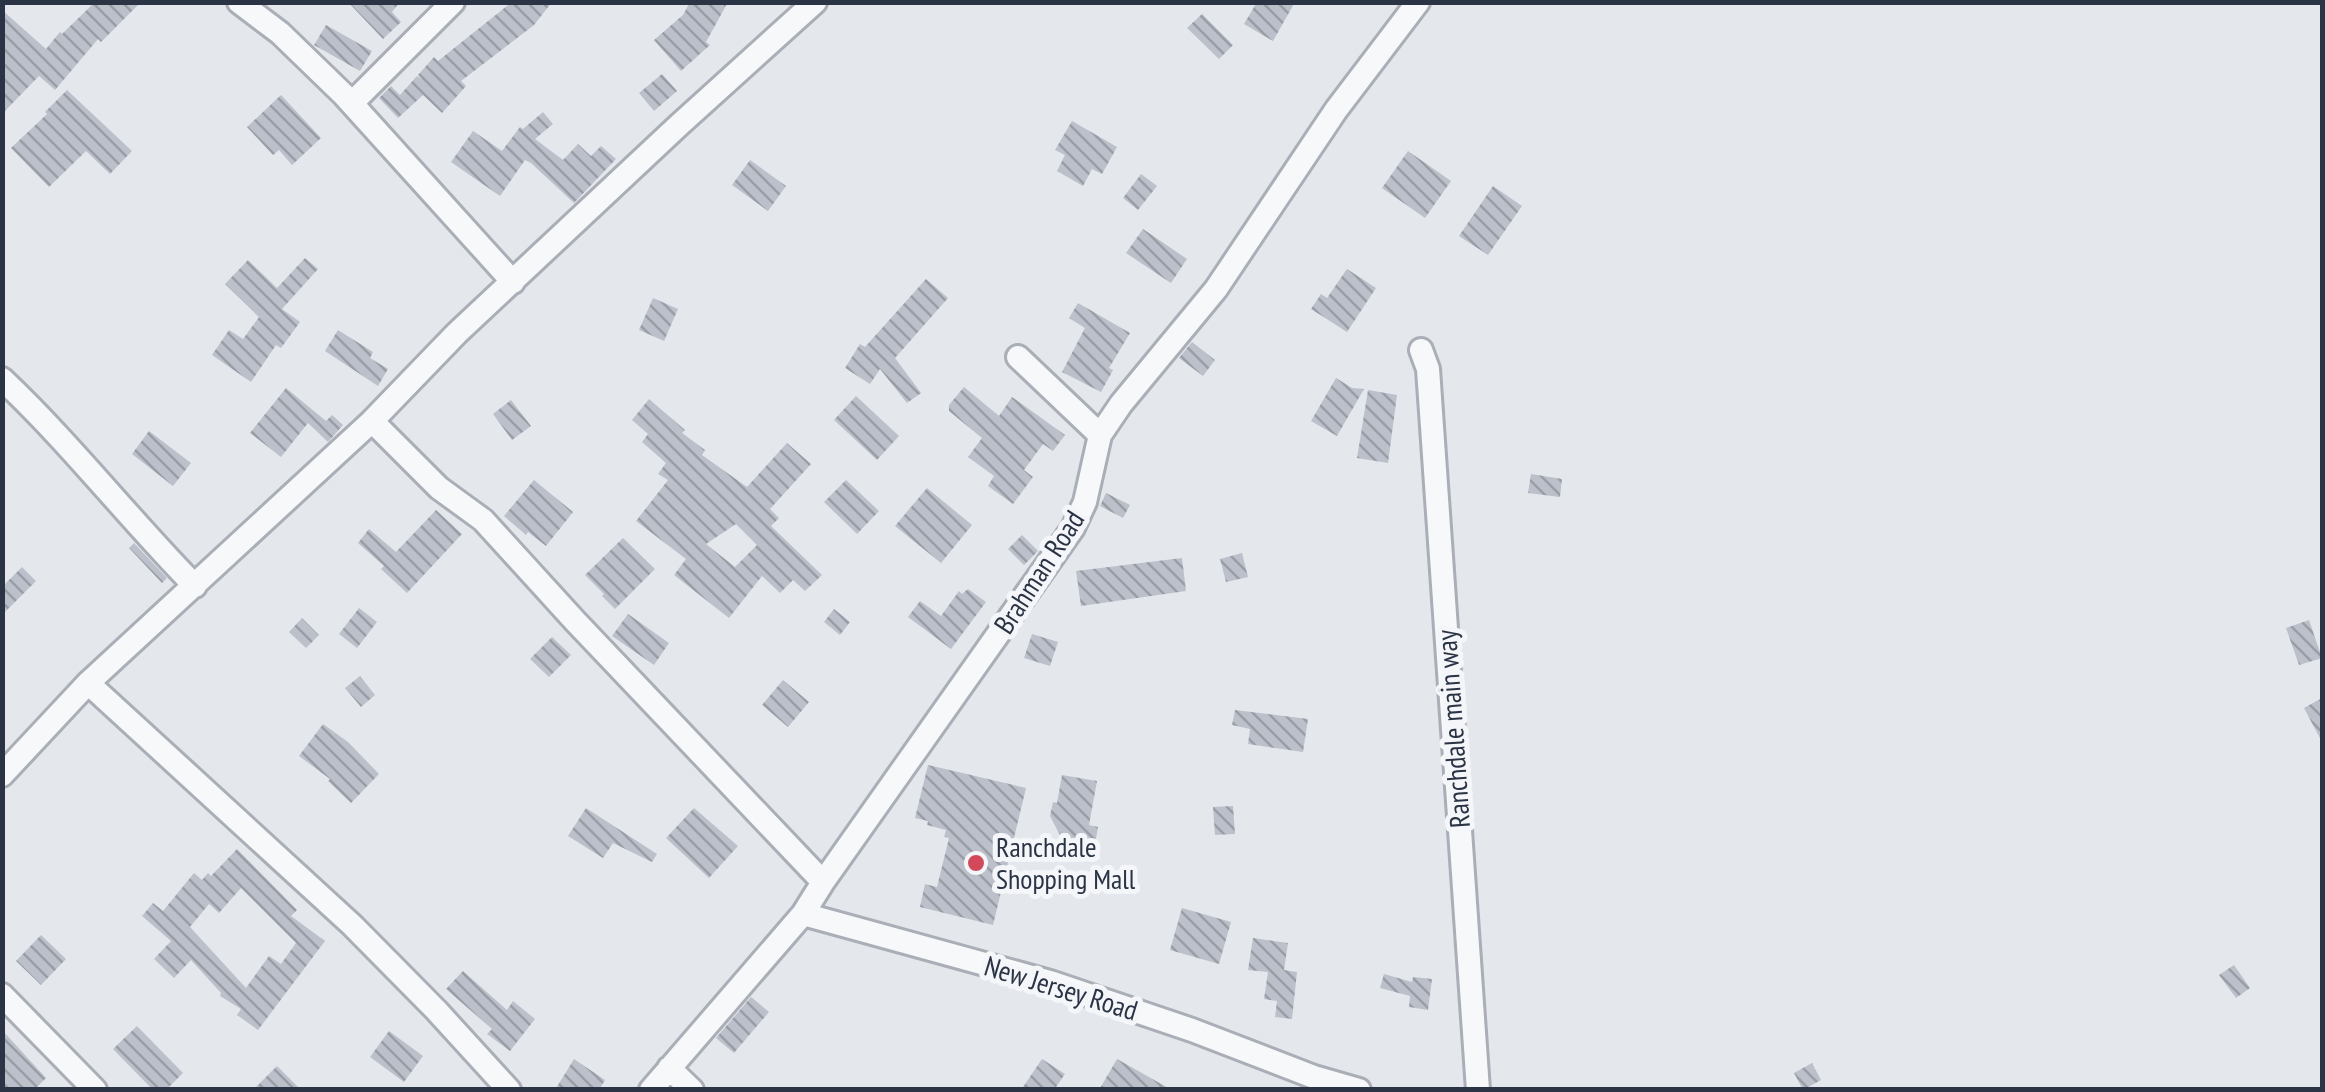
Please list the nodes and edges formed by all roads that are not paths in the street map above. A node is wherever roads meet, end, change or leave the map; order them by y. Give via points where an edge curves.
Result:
1 (239, 2) edge
2 (453, 2) edge
3 (815, 2) edge
4 (1418, 2) edge
5 (352, 103) junction
6 (513, 282) junction
7 (1018, 357) dead end
8 (1424, 359) dead end
9 (2, 379) edge
10 (372, 421) junction
11 (1100, 435) junction
12 (195, 586) junction
13 (88, 683) junction
14 (2, 776) edge
15 (823, 882) junction
16 (803, 914) junction
17 (2, 994) edge
18 (669, 1068) junction
19 (1309, 1083) edge
20 (95, 1090) edge
21 (510, 1090) edge
22 (651, 1090) edge
23 (692, 1090) edge
24 (1359, 1090) edge
25 (1478, 1090) edge

1 - 5 street
2 - 5 street
3 - 6 street
4 - 11 street, Brahman Road via 1216,289
5 - 6 street
6 - 10 street
7 - 11 street
8 - 25 street, Ranchdale main way
9 - 12 street
10 - 12 street
10 - 15 street via 439,488 483,520
11 - 15 street, Brahman Road via 1073,528
12 - 13 street
13 - 14 street
13 - 21 street via 352,925
15 - 16 street, Brahman Road
16 - 18 street, Brahman Road
16 - 19 street, New Jersey Road via 1050,982 1192,1030
17 - 20 street
18 - 22 street, Brahman Road
18 - 23 street
19 - 24 street, New Jersey Road

